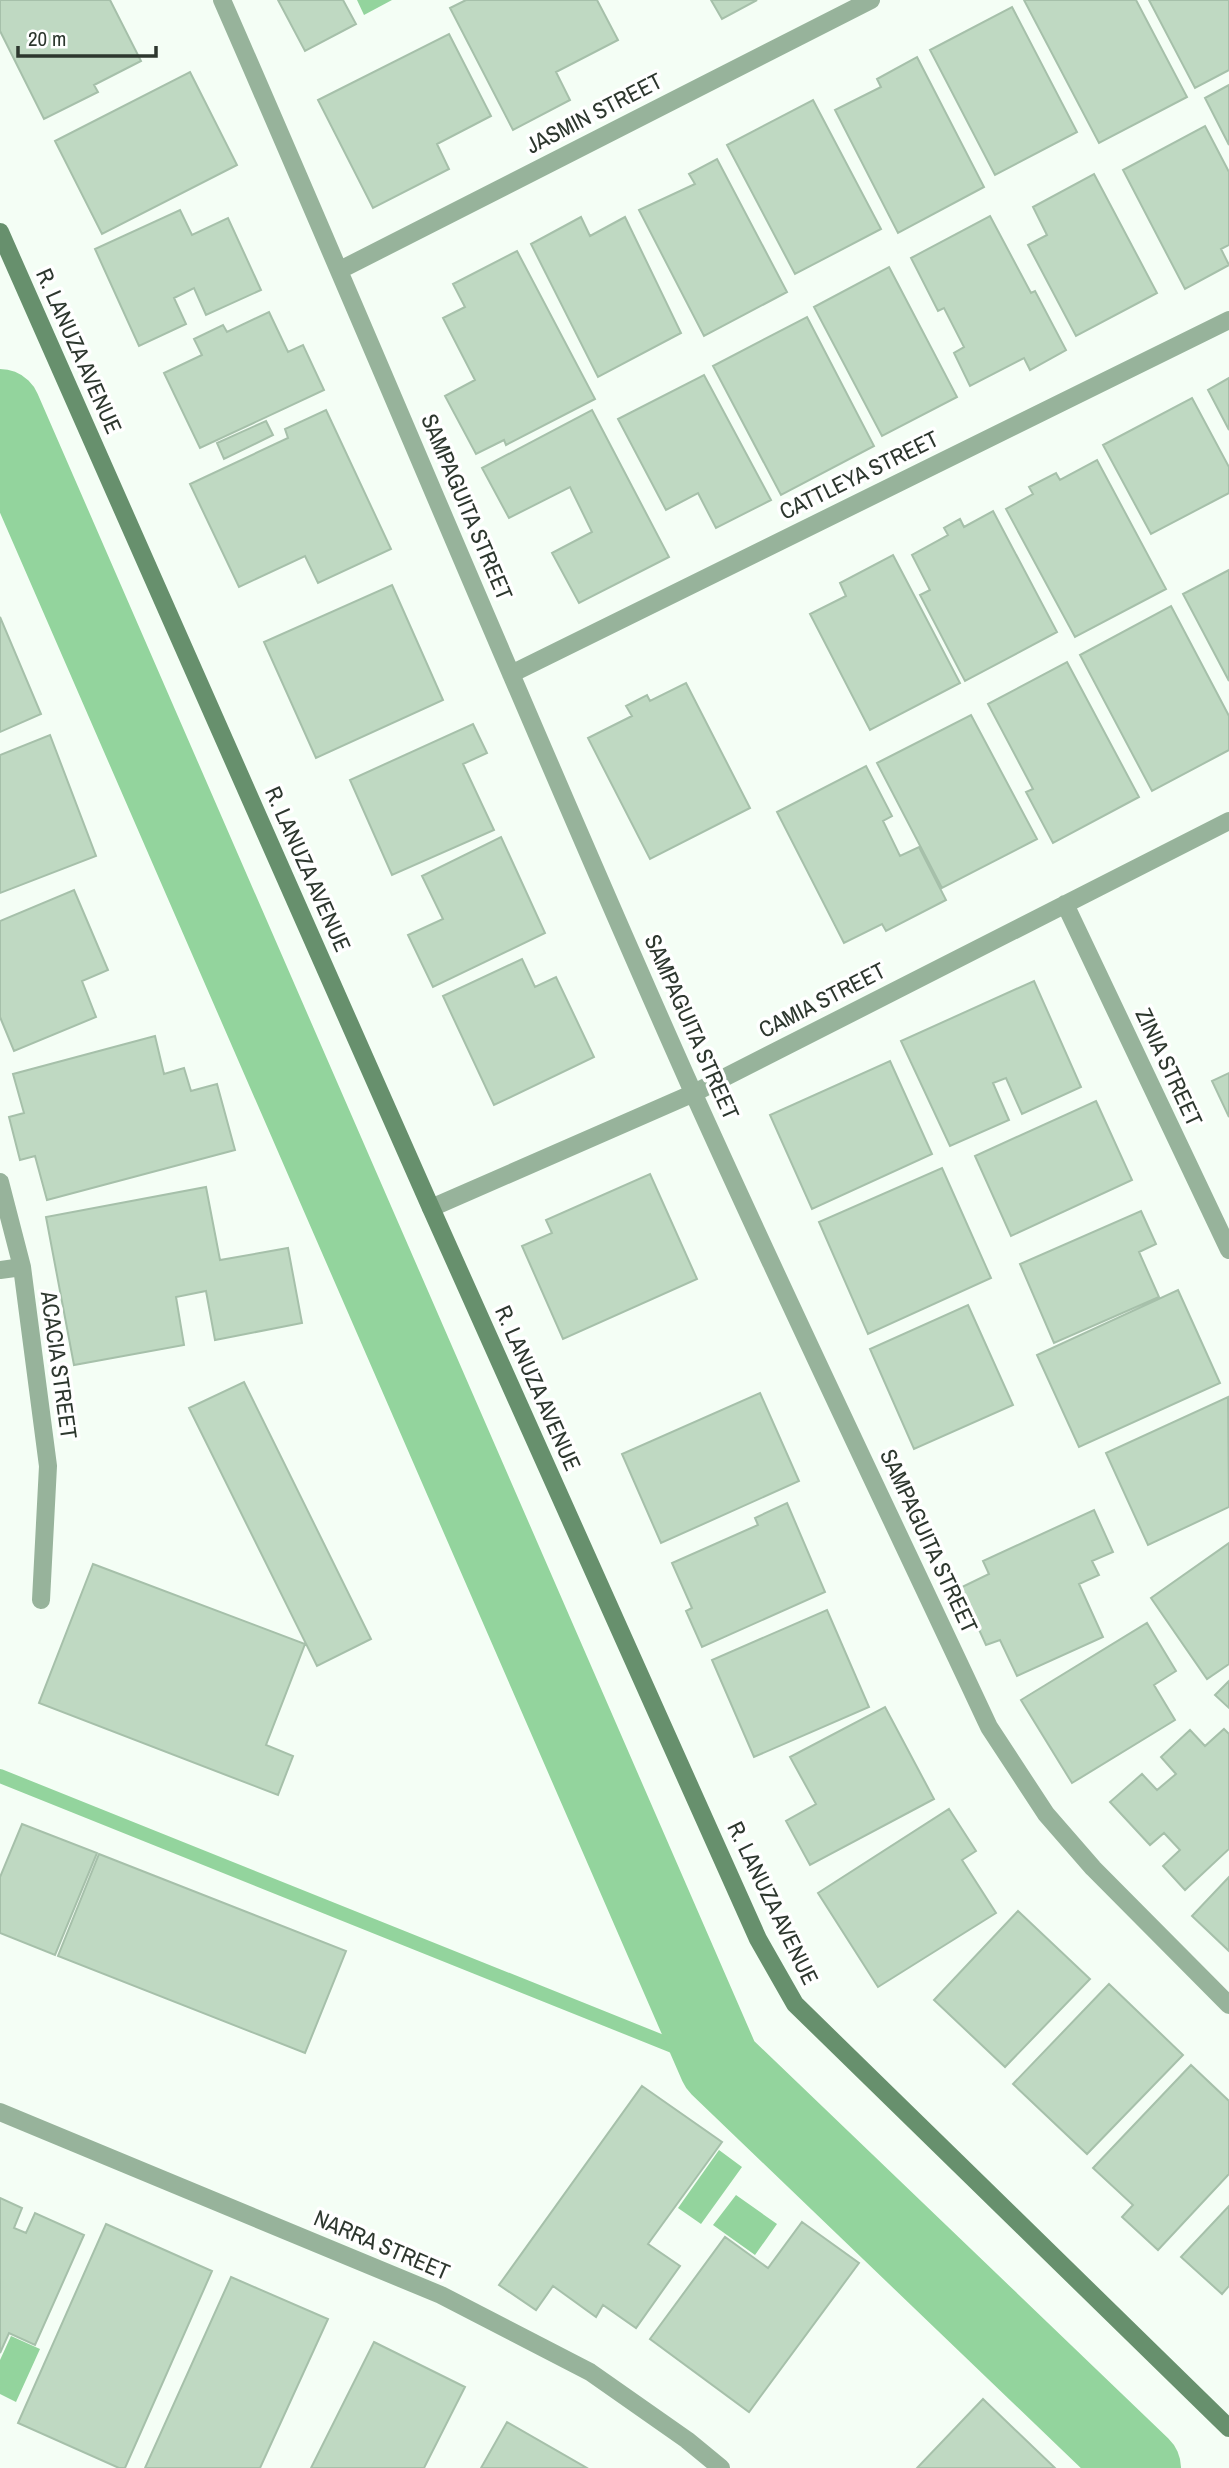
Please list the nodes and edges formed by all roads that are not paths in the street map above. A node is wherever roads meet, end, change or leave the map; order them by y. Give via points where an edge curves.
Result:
1 (222, 0) edge
2 (871, 0) edge
3 (0, 232) edge
4 (340, 270) junction
5 (1229, 320) edge
6 (511, 674) junction
7 (1229, 821) edge
8 (1065, 904) junction
9 (694, 1093) junction
10 (0, 1182) edge
11 (431, 1208) junction
12 (1229, 1250) edge
13 (22, 1267) junction
14 (0, 1270) edge
15 (41, 1600) dead end
16 (1229, 2005) edge
17 (0, 2112) edge
18 (1229, 2428) edge
19 (721, 2468) edge

1 - 4 street, SAMPAGUITA STREET
2 - 4 street, JASMIN STREET
3 - 11 main road, R. LANUZA AVENUE
4 - 6 street, SAMPAGUITA STREET
5 - 6 street, CATTLEYA STREET
6 - 9 street, SAMPAGUITA STREET
7 - 8 street, CAMIA STREET
8 - 9 street, CAMIA STREET
8 - 12 street, ZINIA STREET
9 - 11 street, CAMIA STREET
9 - 16 street, SAMPAGUITA STREET via 989,1727 1046,1814
10 - 13 street, ACACIA STREET
11 - 18 main road, R. LANUZA AVENUE via 758,1939 795,2004
13 - 14 street
13 - 15 street, ACACIA STREET via 48,1466
17 - 19 street, NARRA STREET via 441,2295 590,2372

